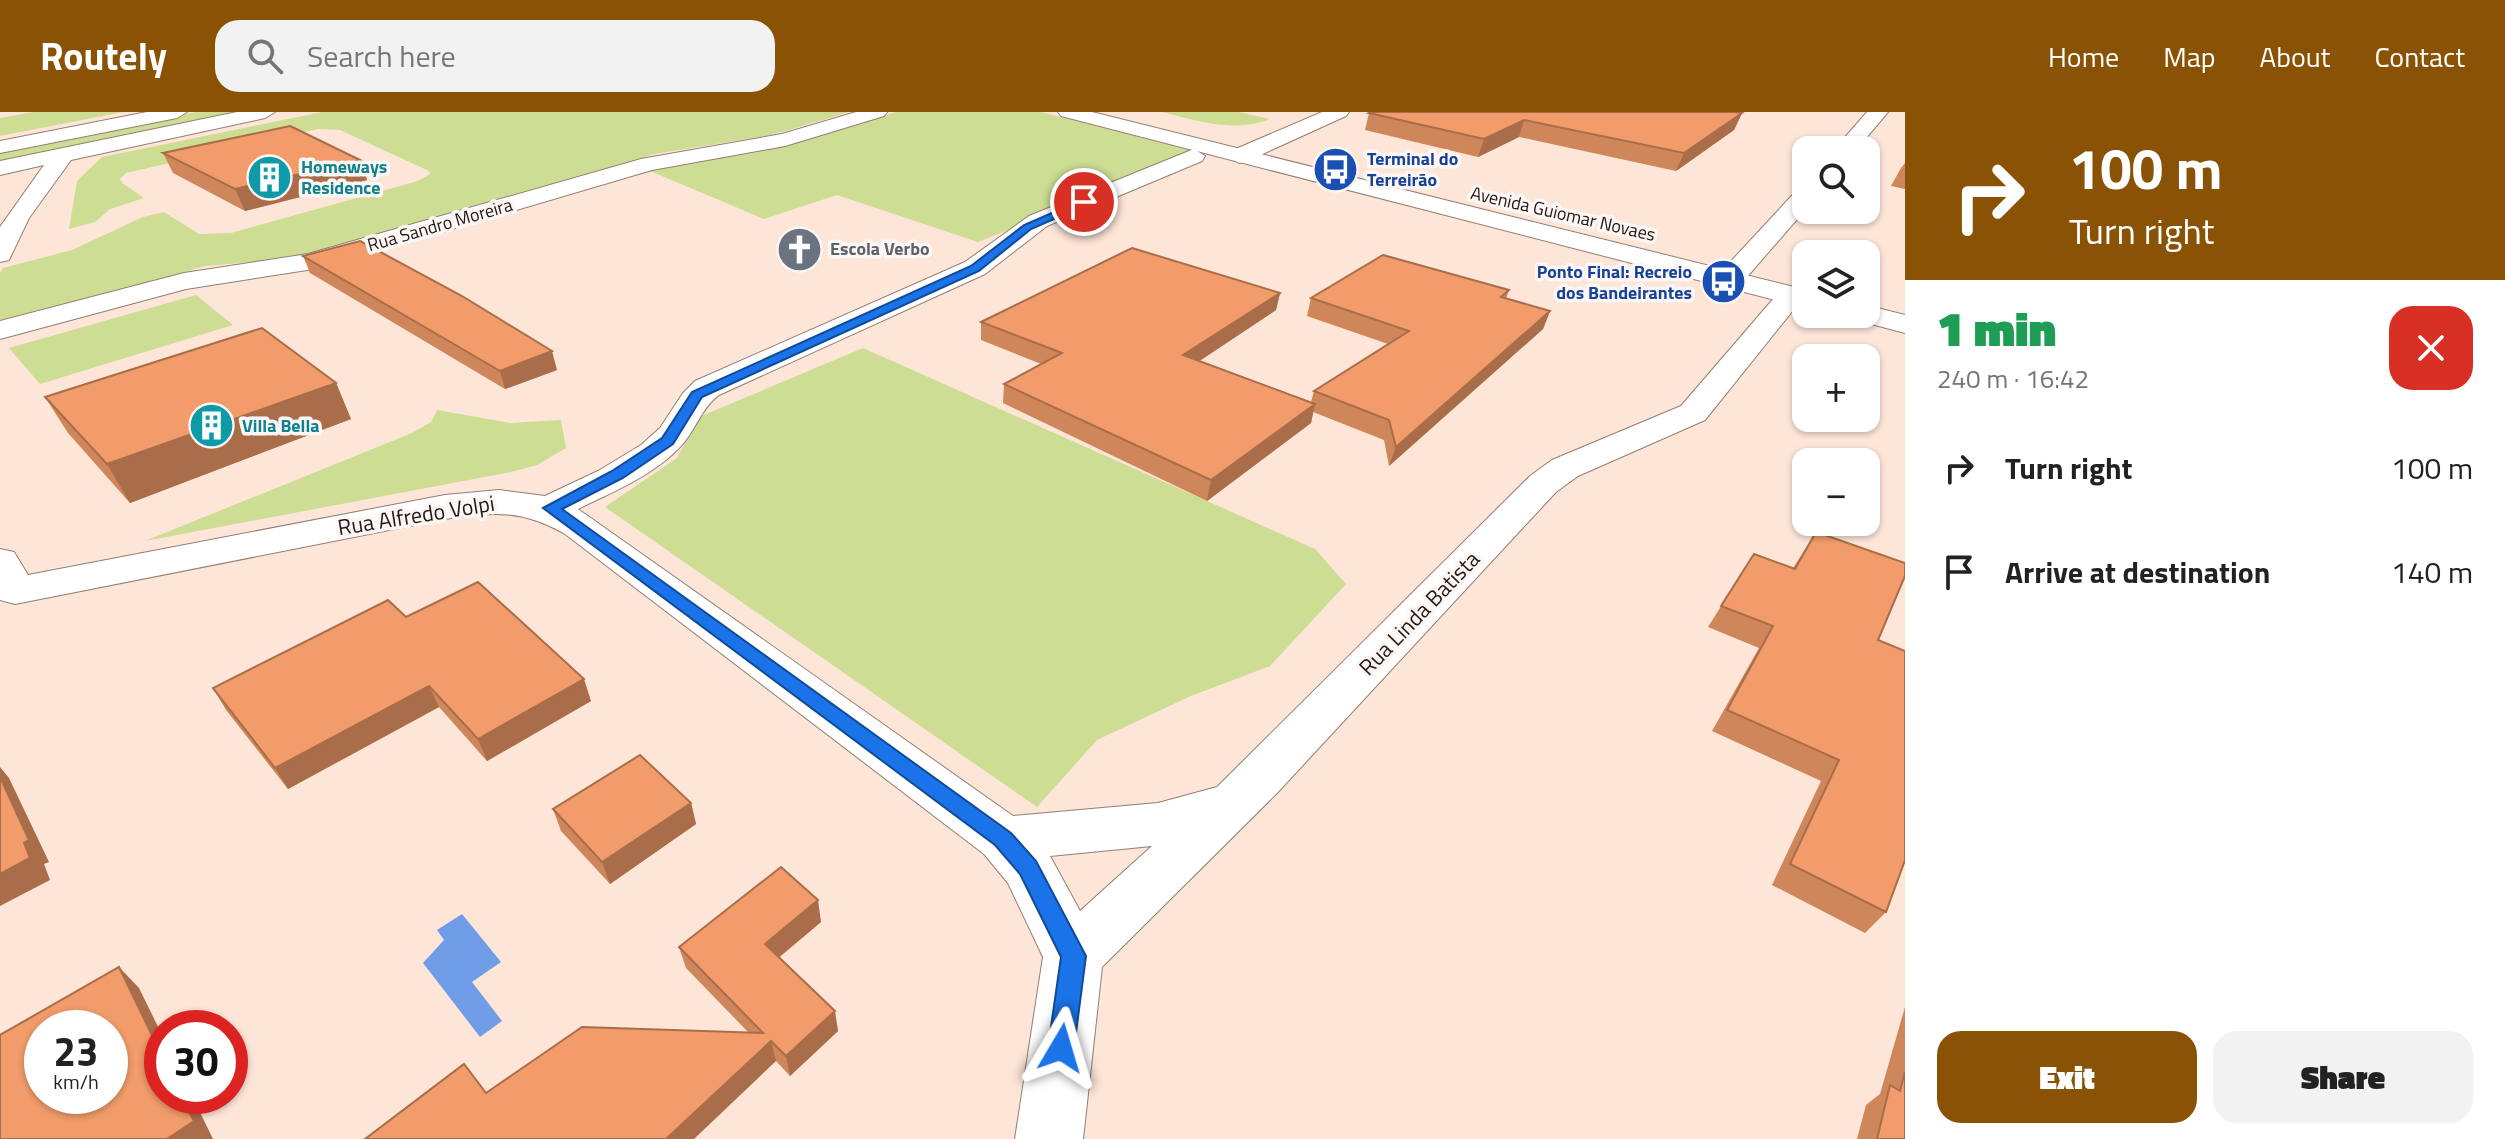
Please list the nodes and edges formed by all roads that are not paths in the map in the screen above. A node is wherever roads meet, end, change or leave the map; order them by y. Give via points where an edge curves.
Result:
1 (177, 112) edge
2 (265, 112) edge
3 (877, 112) edge
4 (1068, 112) edge
5 (1134, 112) edge
6 (1339, 112) edge
7 (1878, 112) edge
8 (1857, 136) edge
9 (1268, 144) junction
10 (0, 147) edge
11 (63, 155) junction
12 (1194, 156) dead end
13 (1239, 156) junction
14 (0, 168) edge
15 (1792, 210) edge
16 (8, 219) edge
17 (1609, 225) dead end
18 (1718, 250) dead end
19 (0, 254) edge
20 (1749, 258) junction
21 (1730, 279) junction
22 (1789, 289) edge
23 (1880, 305) edge
24 (1905, 324) edge
25 (0, 330) edge
26 (551, 508) junction
27 (5, 587) edge
28 (1233, 803) junction
29 (1003, 839) junction
30 (1073, 956) junction
31 (1049, 1139) edge

1 - 10 main road
2 - 11 main road
3 - 25 main road, Rua Sandro Moreira via 785,140 649,164 311,262 184,281
4 - 13 main road, Avenida Guiomar Novaes
5 - 9 main road, Avenida Guiomar Novaes
6 - 9 main road
7 - 8 main road
9 - 13 main road
9 - 17 main road, Avenida Guiomar Novaes
11 - 14 main road
11 - 16 main road
12 - 26 main road via 1038,221 975,268 696,394 668,441 617,475
13 - 21 main road, Avenida Guiomar Novaes
15 - 20 main road
16 - 19 main road
18 - 20 main road
20 - 21 main road
20 - 22 main road
21 - 22 main road, Avenida Guiomar Novaes
22 - 28 main road, Rua Linda Batista via 1693,413 1565,468 1543,484
23 - 24 main road
26 - 27 main road, Rua Alfredo Volpi via 525,501 445,507
26 - 29 main road, Rua Alfredo Volpi
28 - 29 main road via 1158,824
28 - 30 main road, Rua Linda Batista
29 - 30 main road, Rua Alfredo Volpi via 1028,868
30 - 31 main road

